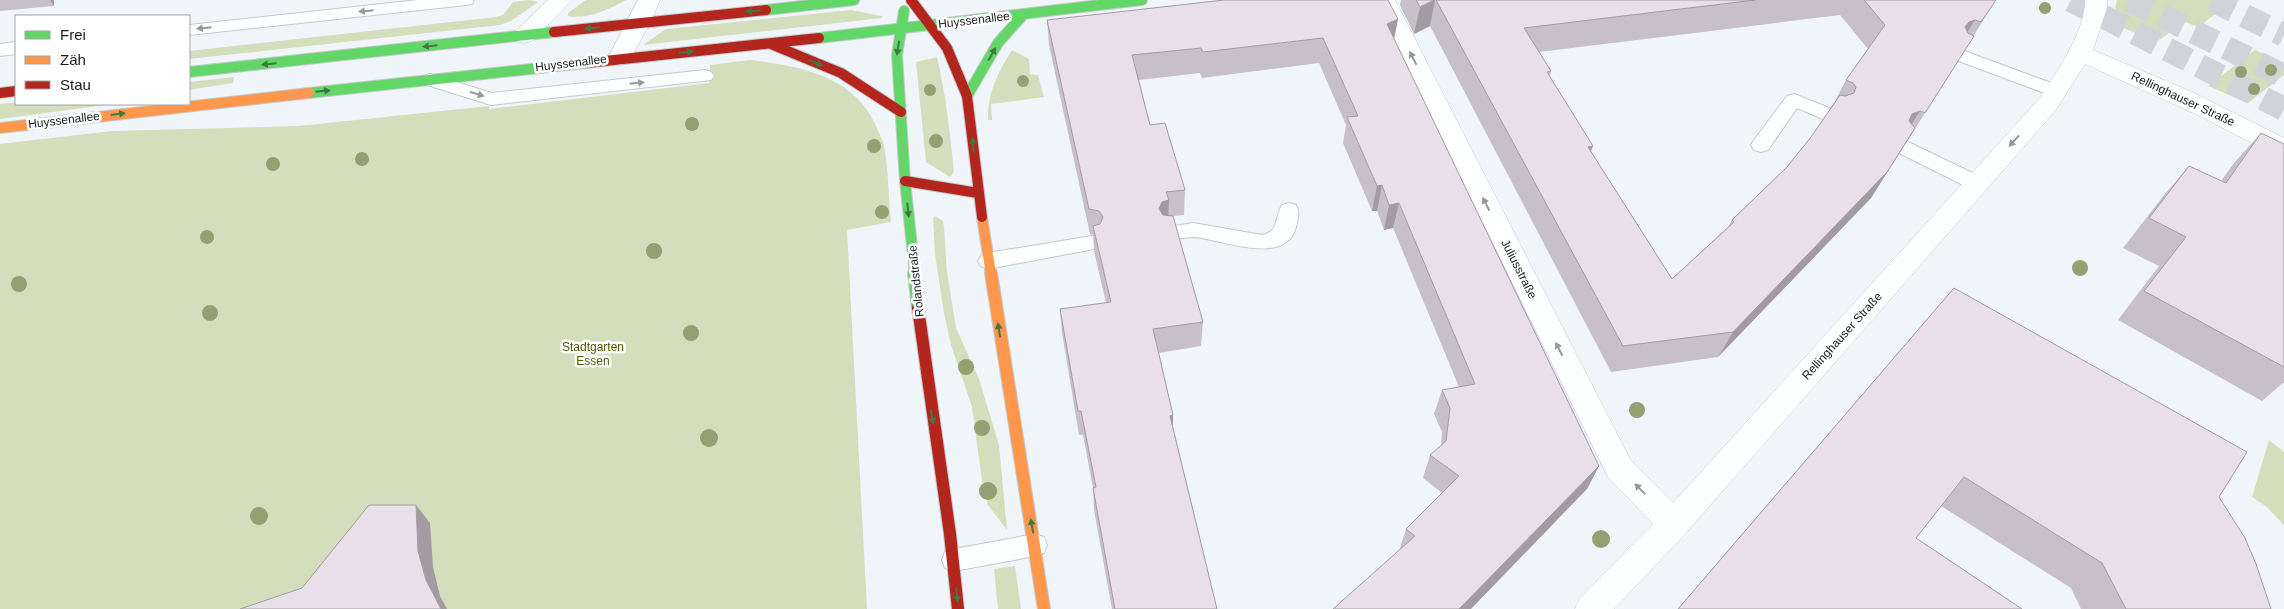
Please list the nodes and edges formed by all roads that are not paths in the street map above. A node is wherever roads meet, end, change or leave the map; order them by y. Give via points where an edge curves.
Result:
1 (466, 0) edge
2 (561, 0) edge
3 (648, 0) edge
4 (854, 0) edge
5 (906, 0) edge
6 (911, 0) edge
7 (1142, 0) edge
8 (1384, 0) edge
9 (2096, 0) edge
10 (1022, 15) junction
11 (639, 23) junction
12 (931, 25) junction
13 (902, 29) junction
14 (190, 30) edge
15 (524, 36) junction
16 (771, 44) junction
17 (15, 48) edge
18 (0, 50) edge
19 (2080, 53) junction
20 (1958, 55) edge
21 (620, 58) junction
22 (190, 72) edge
23 (705, 76) dead end
24 (430, 80) junction
25 (15, 91) edge
26 (2056, 91) junction
27 (0, 93) edge
28 (967, 96) junction
29 (901, 112) junction
30 (1830, 115) edge
31 (0, 128) edge
32 (1761, 145) dead end
33 (1904, 147) edge
34 (2284, 149) edge
35 (905, 181) junction
36 (1976, 183) junction
37 (978, 193) junction
38 (1289, 210) dead end
39 (1170, 233) edge
40 (1092, 243) edge
41 (988, 261) junction
42 (1674, 524) junction
43 (1035, 545) junction
44 (954, 560) junction
45 (958, 609) edge
46 (1044, 609) edge
47 (1592, 609) edge

1 -> 14 lane
2 - 15 street
3 - 11 street
4 -> 11 street
5 - 13 street, Rolandstraße
6 - 12 street
7 - 10 street, Huyssenallee
42 -> 8 street, Juliusstraße via 1619,468
9 - 19 street, Rellinghauser Straße
10 - 12 street, Huyssenallee
28 -> 10 street via 998,43
11 -> 15 street
11 - 21 street
12 - 13 street, Huyssenallee
12 - 28 street via 947,48
13 - 16 street, Huyssenallee
13 -> 29 street, Rolandstraße via 897,55
15 -> 22 street
21 -> 16 street, Huyssenallee
16 -> 29 street via 842,73
17 - 18 lane
19 - 26 street, Rellinghauser Straße
19 - 34 street, Rellinghauser Straße via 2170,92
20 - 26 lane
21 - 24 street, Huyssenallee
24 -> 23 lane via 491,99
31 -> 24 street, Huyssenallee
25 - 27 street
26 -> 36 street, Rellinghauser Straße
37 -> 28 street
29 - 35 street, Rolandstraße
30 - 32 lane via 1794,100
33 - 36 lane
35 - 37 street
35 -> 44 street, Rolandstraße via 925,369
36 - 42 street, Rellinghauser Straße
37 - 41 street
38 - 39 lane via 1286,229 1276,239 1262,242 1193,230
40 - 41 lane
43 -> 41 street
42 - 47 street, Rellinghauser Straße
43 - 44 lane
43 - 46 street
44 -> 45 street, Rolandstraße

